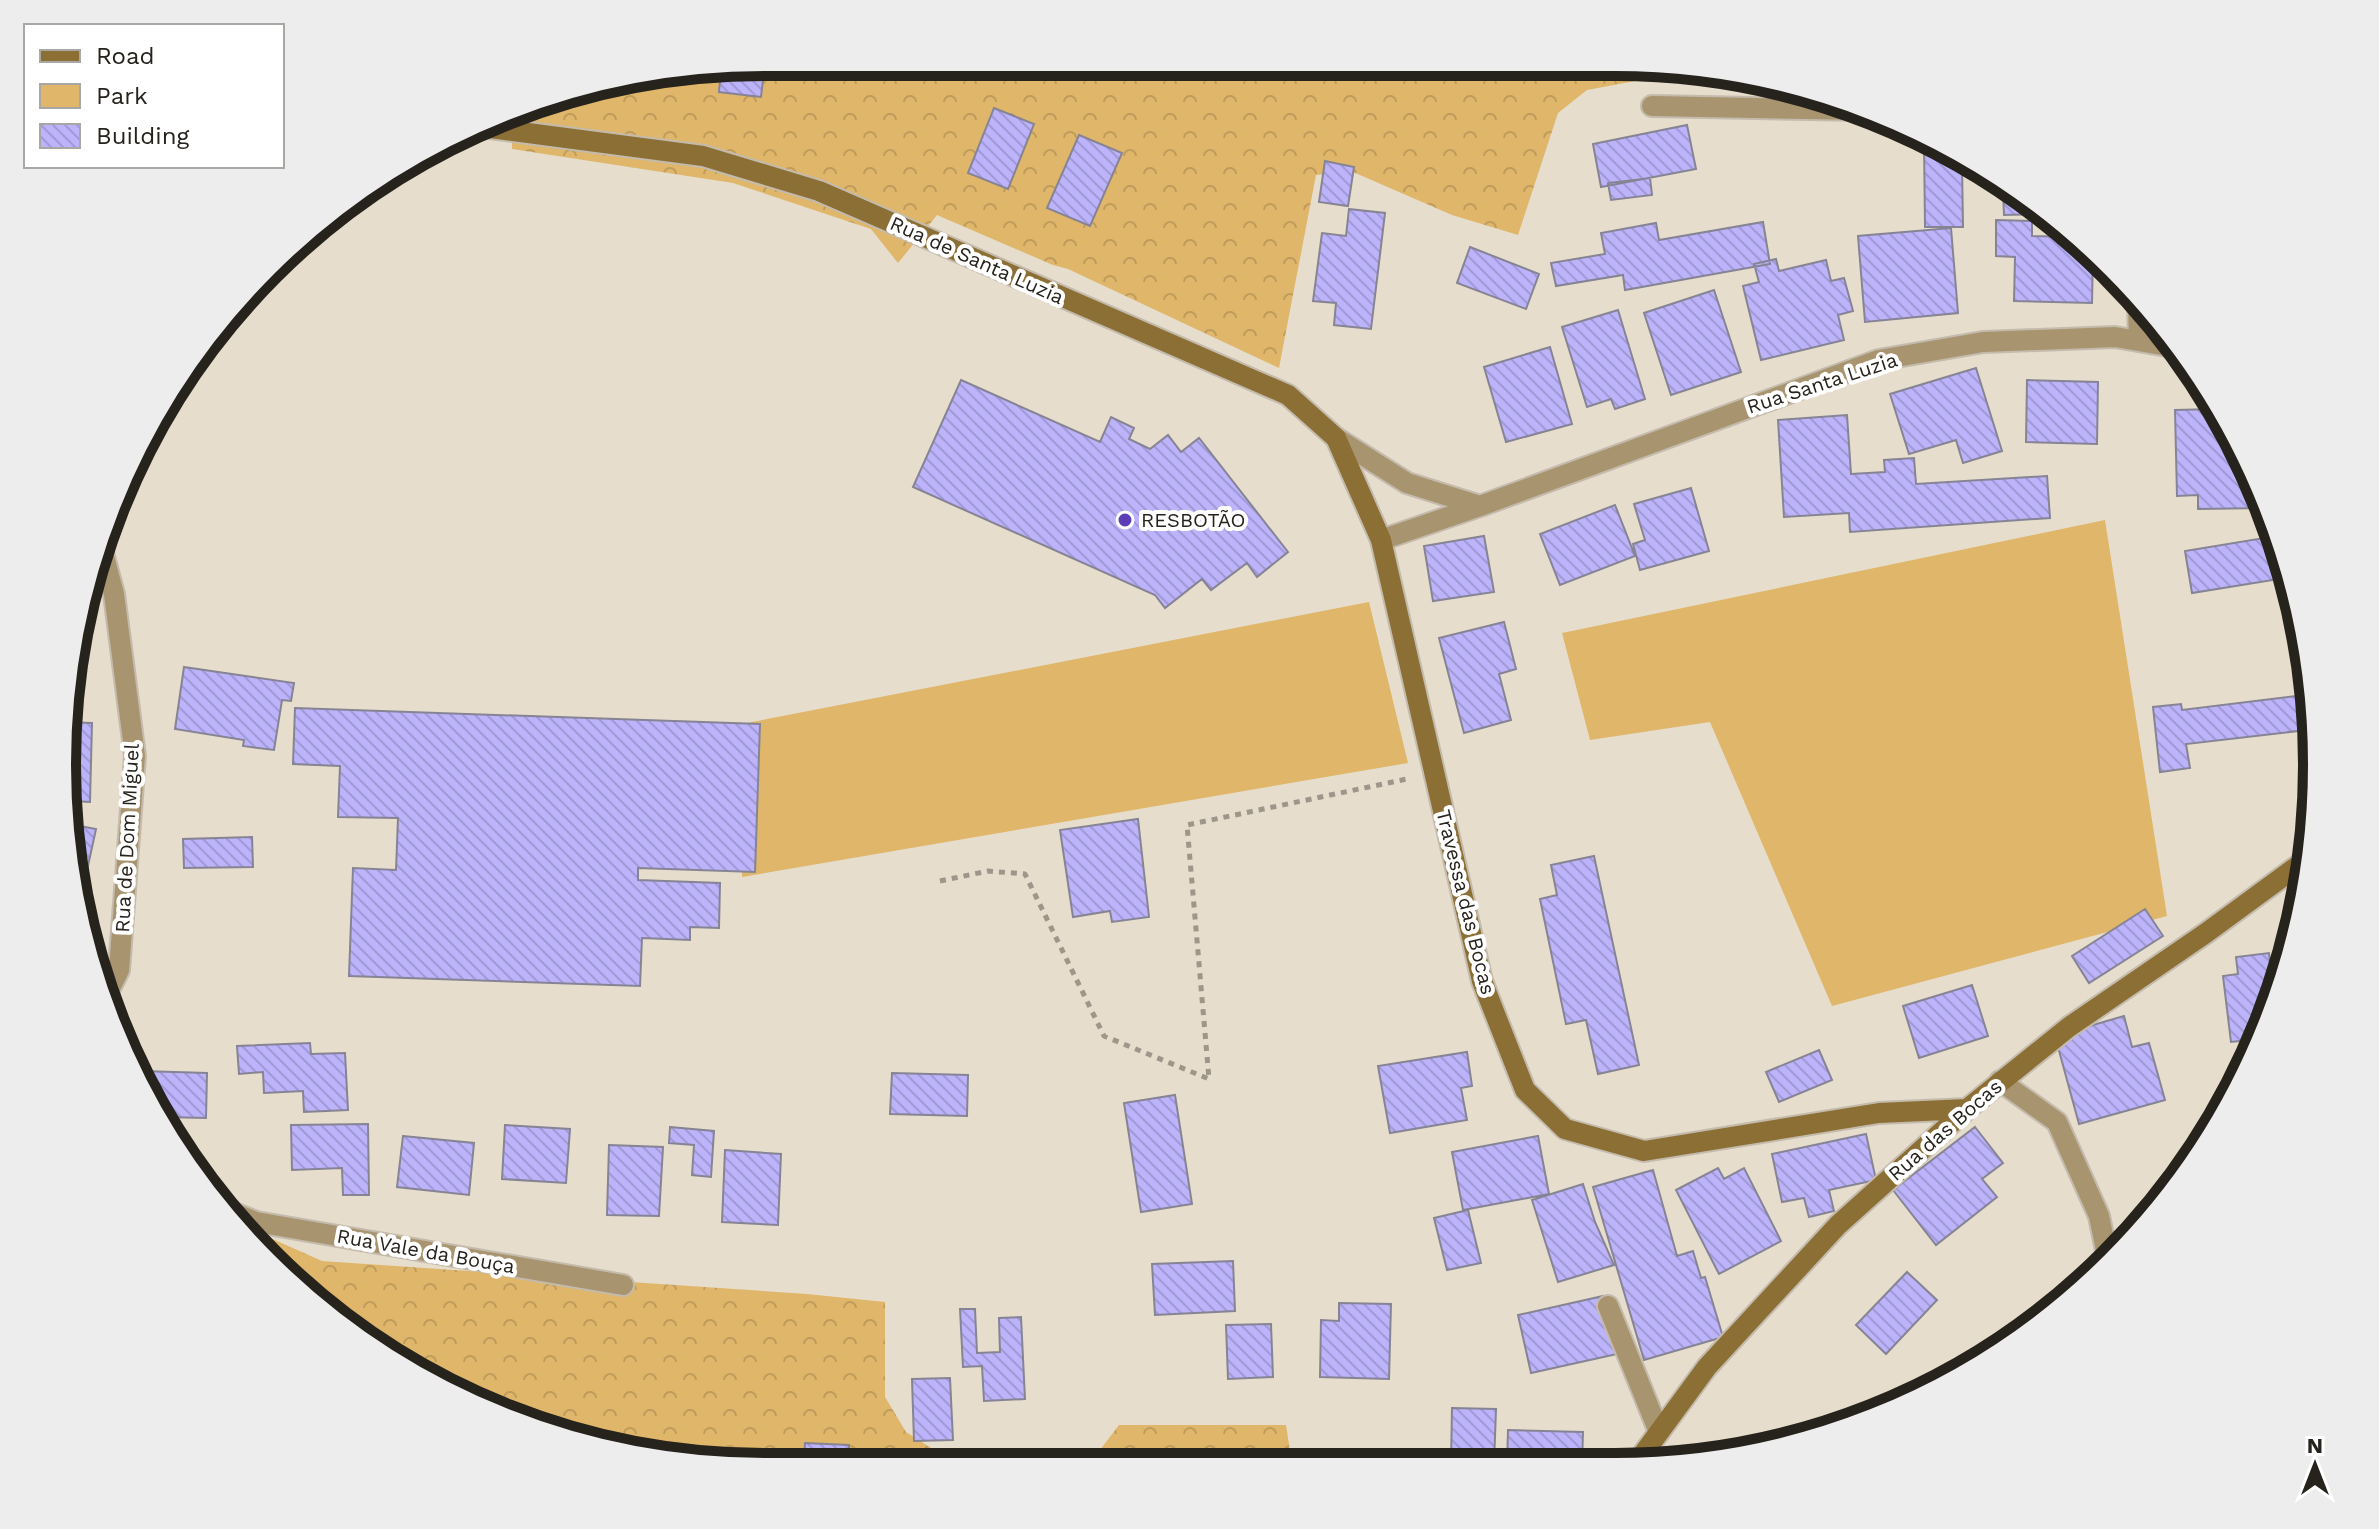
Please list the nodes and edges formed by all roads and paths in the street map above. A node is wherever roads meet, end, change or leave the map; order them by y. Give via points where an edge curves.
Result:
1 (1652, 106) dead end
2 (1824, 109) edge
3 (502, 128) edge
4 (2138, 319) edge
5 (2139, 341) junction
6 (2161, 345) edge
7 (1336, 438) junction
8 (1480, 506) junction
9 (1381, 540) junction
10 (106, 564) edge
11 (1436, 774) junction
12 (2295, 868) edge
13 (940, 881) dead end
14 (112, 984) edge
15 (2000, 1081) junction
16 (1967, 1109) junction
17 (248, 1219) edge
18 (2105, 1246) edge
19 (623, 1285) dead end
20 (1608, 1306) dead end
21 (1659, 1432) junction
22 (1644, 1452) edge

1 - 2 street
3 - 7 street, Rua de Santa Luzia via 703,156 819,191 1288,395
4 - 5 street
5 - 6 street, Rua Santa Luzia
5 - 8 street, Rua Santa Luzia via 2115,337 1983,342 1879,360
7 - 8 street via 1407,483
7 - 9 street, Rua de Santa Luzia
8 - 9 street, Rua Santa Luzia
9 - 11 street, Travessa das Bocas
10 - 14 street, Rua de Dom Miguel via 135,756 119,970
11 - 13 path via 1187,825 1209,1079 1104,1036 1025,874 988,871
11 - 16 street, Travessa das Bocas via 1482,981 1525,1090 1565,1129 1644,1151 1879,1113
12 - 15 street, Rua das Bocas
15 - 16 street, Rua das Bocas
15 - 18 street via 2057,1122 2099,1216
16 - 21 street, Rua das Bocas via 1838,1225 1707,1367
17 - 19 street, Rua Vale da Bouça
20 - 21 street
21 - 22 street, Rua das Bocas

